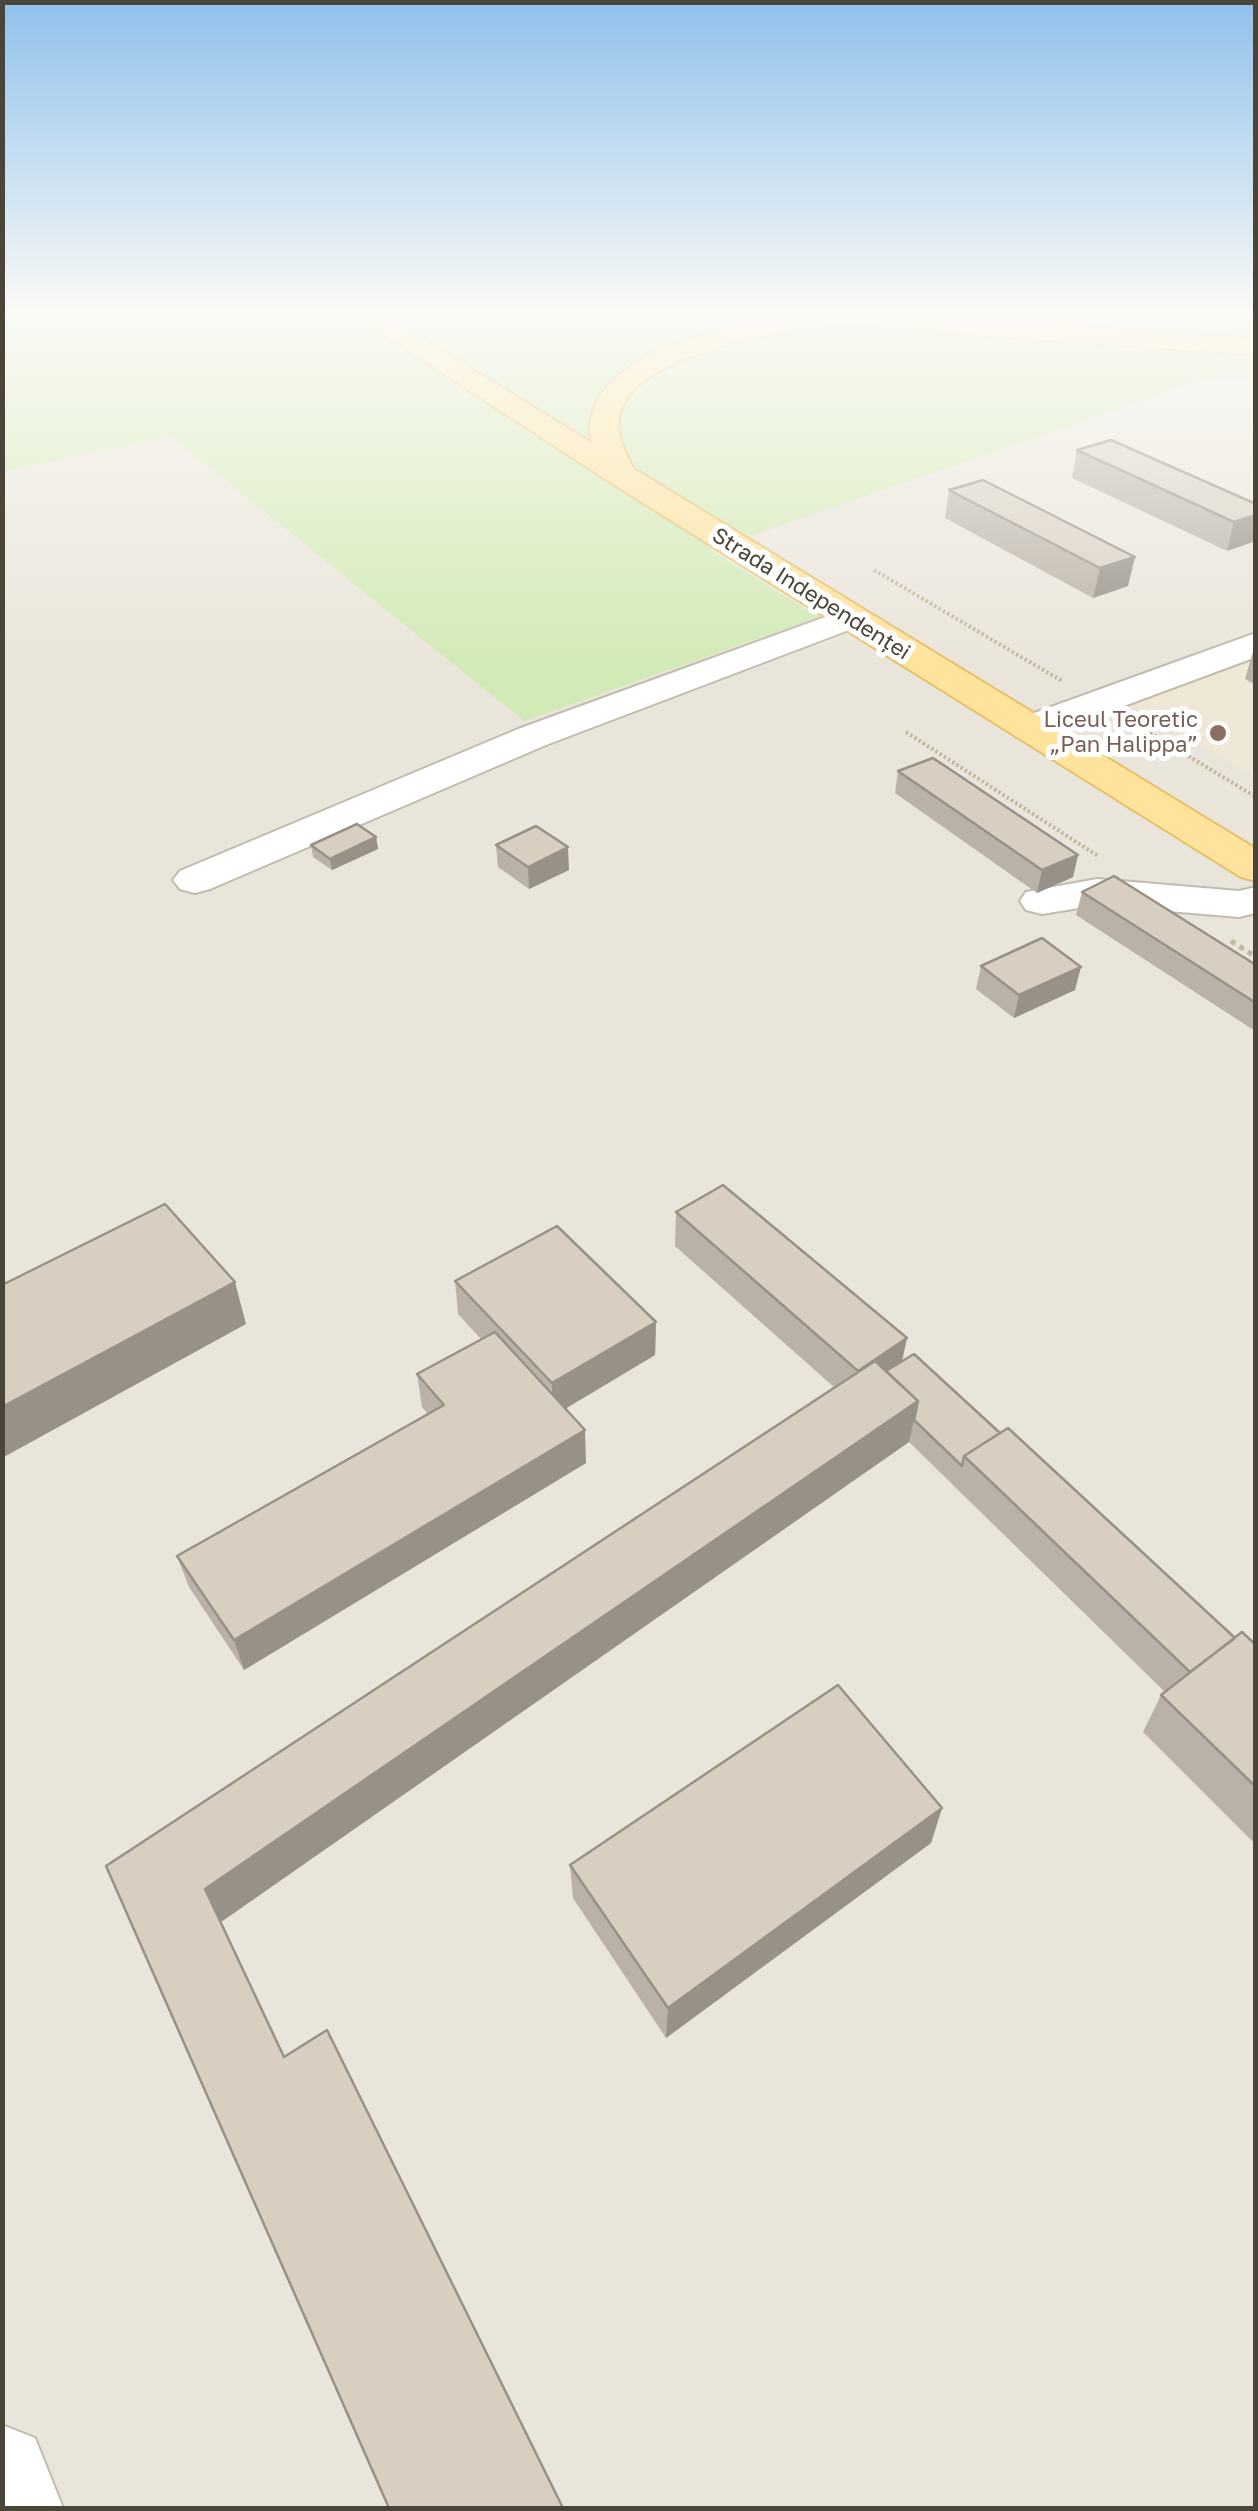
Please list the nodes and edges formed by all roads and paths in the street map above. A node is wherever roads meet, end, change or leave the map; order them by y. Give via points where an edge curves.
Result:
1 (555, 433) edge
2 (604, 433) edge
3 (624, 478) junction
4 (850, 618) junction
5 (1256, 644) edge
6 (1028, 728) junction
7 (906, 732) dead end
8 (1256, 868) edge
9 (195, 880) dead end
10 (1162, 897) junction
11 (1256, 900) edge
12 (1042, 901) dead end
13 (1256, 956) edge
14 (2, 2471) edge
15 (16, 2508) edge

1 - 3 main road, Strada Independenței
2 - 3 main road
3 - 4 main road, Strada Independenței
4 - 6 main road, Strada Independenței
4 - 9 lane via 532,737
5 - 6 lane
6 - 8 main road, Strada Independenței
7 - 10 path
10 - 11 lane
10 - 12 lane via 1097,892
10 - 13 path
14 - 15 lane

